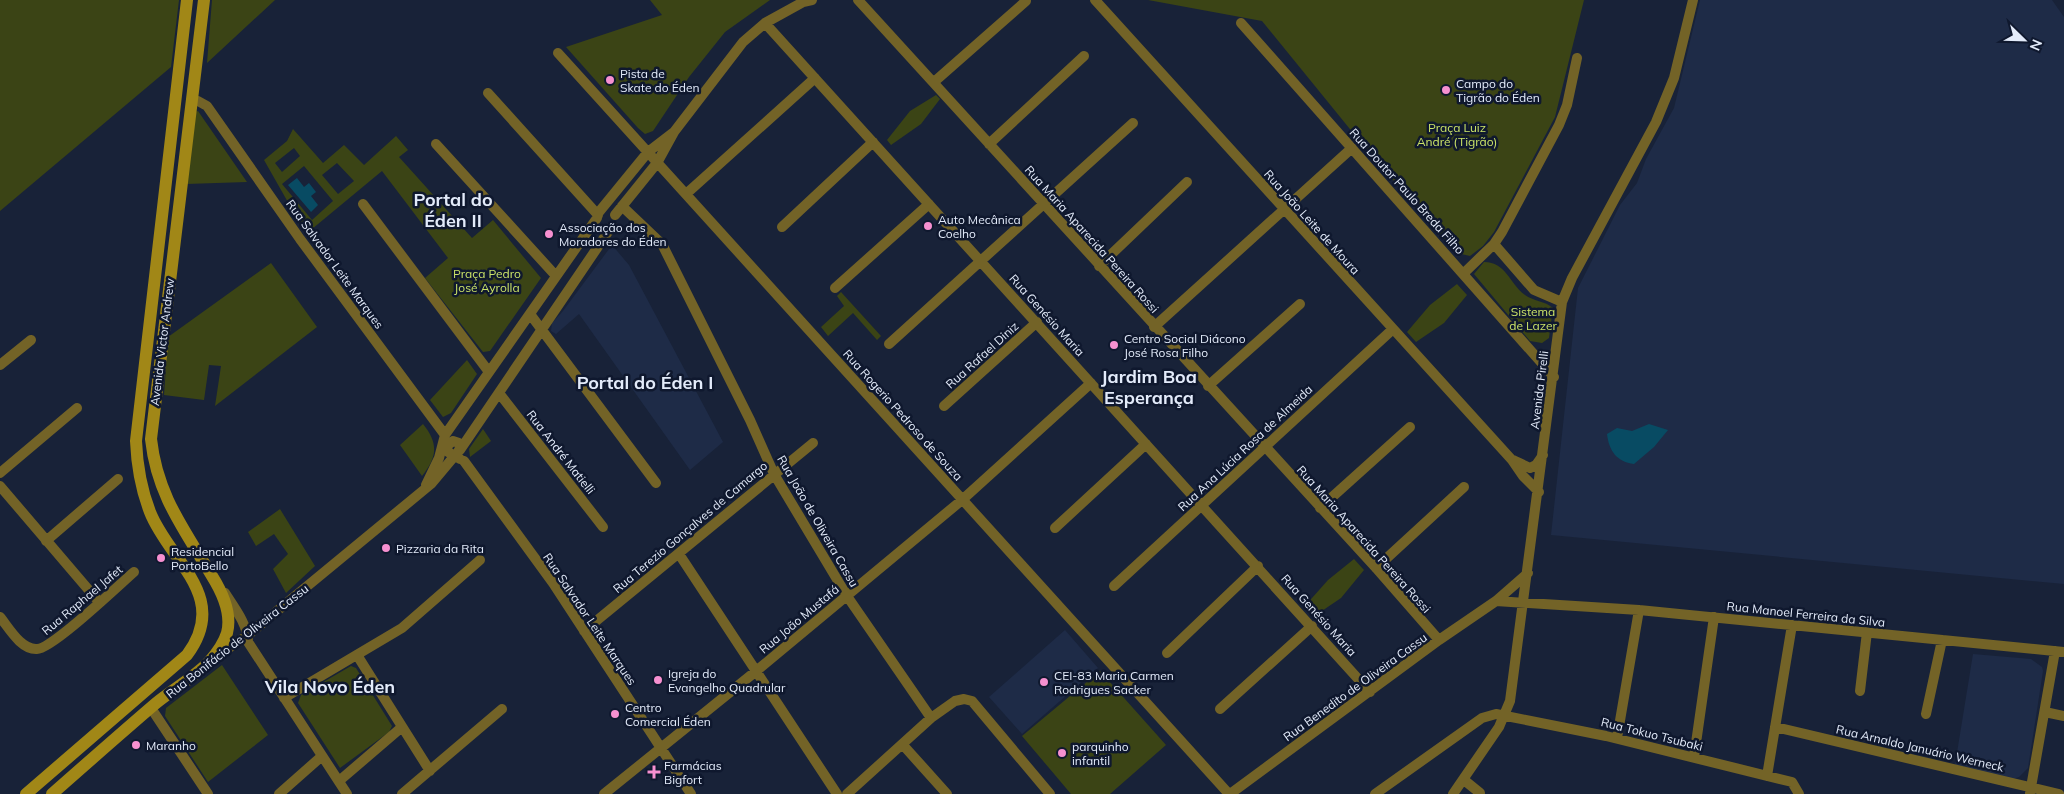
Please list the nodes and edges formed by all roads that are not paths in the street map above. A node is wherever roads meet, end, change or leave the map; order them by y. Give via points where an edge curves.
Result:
1 (187, 0) edge
2 (204, 0) edge
3 (812, 0) edge
4 (858, 0) edge
5 (1095, 0) edge
6 (1693, 0) edge
7 (1026, 1) edge
8 (866, 5) edge
9 (765, 23) junction
10 (1241, 23) dead end
11 (558, 53) dead end
12 (1084, 56) dead end
13 (1577, 58) dead end
14 (814, 78) junction
15 (934, 82) junction
16 (192, 85) junction
17 (488, 93) dead end
18 (190, 101) junction
19 (207, 106) junction
20 (174, 115) junction
21 (1133, 123) dead end
22 (674, 132) junction
23 (873, 142) junction
24 (436, 144) dead end
25 (989, 144) junction
26 (1352, 148) junction
27 (648, 152) junction
28 (657, 163) junction
29 (1187, 182) dead end
30 (686, 194) junction
31 (363, 204) dead end
32 (928, 204) junction
33 (1044, 204) junction
34 (622, 206) junction
35 (1284, 209) junction
36 (598, 215) junction
37 (614, 219) junction
38 (640, 222) junction
39 (782, 227) dead end
40 (1494, 244) junction
41 (981, 261) junction
42 (1099, 266) junction
43 (1464, 273) junction
44 (556, 276) junction
45 (835, 288) dead end
46 (1562, 302) junction
47 (1300, 304) dead end
48 (530, 314) junction
49 (1036, 322) junction
50 (1154, 327) junction
51 (1393, 329) junction
52 (542, 331) junction
53 (31, 340) dead end
54 (889, 344) dead end
55 (0, 366) edge
56 (489, 372) junction
57 (1554, 377) junction
58 (1091, 383) junction
59 (1208, 386) junction
60 (499, 393) junction
61 (944, 406) dead end
62 (77, 408) dead end
63 (1410, 427) dead end
64 (445, 435) junction
65 (813, 443) dead end
66 (1146, 444) junction
67 (1265, 448) junction
68 (457, 451) junction
69 (1544, 453) junction
70 (1512, 460) junction
71 (0, 473) edge
72 (774, 474) junction
73 (118, 479) dead end
74 (656, 484) dead end
75 (0, 486) edge
76 (1464, 488) dead end
77 (424, 489) junction
78 (1539, 492) junction
79 (962, 500) junction
80 (1202, 505) junction
81 (1320, 508) junction
82 (603, 527) dead end
83 (1055, 528) dead end
84 (165, 540) junction
85 (46, 541) junction
86 (679, 554) junction
87 (202, 560) junction
88 (480, 560) dead end
89 (1258, 566) junction
90 (1376, 568) junction
91 (134, 572) dead end
92 (1529, 572) junction
93 (214, 579) junction
94 (1114, 586) dead end
95 (846, 596) junction
96 (1498, 600) junction
97 (1525, 600) junction
98 (99, 602) junction
99 (1639, 610) junction
100 (0, 617) edge
101 (1714, 617) junction
102 (201, 622) joint
103 (1792, 625) junction
104 (1312, 626) junction
105 (584, 631) junction
106 (1867, 632) junction
107 (248, 635) junction
108 (1439, 640) junction
109 (1942, 640) junction
110 (2060, 652) edge
111 (1167, 653) dead end
112 (357, 655) junction
113 (179, 662) junction
114 (208, 662) junction
115 (755, 672) junction
116 (1860, 691) dead end
117 (1370, 692) junction
118 (284, 698) junction
119 (151, 708) junction
120 (502, 709) dead end
121 (1220, 709) dead end
122 (2045, 712) junction
123 (1926, 714) dead end
124 (1505, 716) junction
125 (2064, 716) edge
126 (931, 718) junction
127 (402, 727) junction
128 (1775, 727) junction
129 (1617, 738) junction
130 (903, 745) junction
131 (661, 748) junction
132 (322, 756) junction
133 (1694, 757) junction
134 (430, 770) junction
135 (1767, 776) junction
136 (1464, 780) junction
137 (339, 781) junction
138 (2031, 791) edge
139 (206, 793) edge
140 (26, 794) edge
141 (52, 794) edge
142 (279, 794) edge
143 (347, 794) edge
144 (402, 794) edge
145 (604, 794) edge
146 (691, 794) edge
147 (837, 794) edge
148 (847, 794) edge
149 (947, 794) edge
150 (1050, 794) edge
151 (1229, 794) edge
152 (1374, 794) edge
153 (1453, 794) edge
154 (1481, 794) edge
155 (1799, 794) edge
156 (2059, 794) edge

1 - 20 main road, Avenida Victor Andrew
2 - 16 main road, Avenida Victor Andrew
3 - 9 street, Rua Bonifácio de Oliveira Cassu
4 - 8 street, Rua Maria Aparecida Pereira Rossi
5 - 35 street, Rua João Leite de Moura
6 - 46 street, Avenida Pirelli via 1674,78 1656,122
7 - 15 street
8 - 15 street, Rua Maria Aparecida Pereira Rossi
9 - 14 street, Rua Genésio Maria
9 - 22 street, Rua Bonifácio de Oliveira Cassu via 743,42
10 - 26 street, Rua Doutor Paulo Breda Filho
11 - 27 street, Rua Rogerio Pedroso de Souza
12 - 25 street
13 - 40 street via 1560,125
14 - 23 street, Rua Genésio Maria
14 - 30 street
15 - 25 street, Rua Maria Aparecida Pereira Rossi
16 - 18 main road, Avenida Victor Andrew
16 - 19 street, Rua Salvador Leite Marques
17 - 36 street
18 - 19 street
18 - 20 main road
18 - 87 main road, Avenida Victor Andrew via 151,439 153,459 165,499
19 - 64 street, Rua Salvador Leite Marques via 300,239
20 - 84 main road, Avenida Victor Andrew via 136,441 141,484 150,512
21 - 33 street
22 - 27 street, Rua Bonifácio de Oliveira Cassu
22 - 28 street, Rua Bonifácio de Oliveira Cassu
23 - 32 street, Rua Genésio Maria
23 - 39 street
24 - 44 street
25 - 33 street, Rua Maria Aparecida Pereira Rossi
26 - 35 street
26 - 43 street, Rua Doutor Paulo Breda Filho
27 - 28 street, Rua Rogerio Pedroso de Souza
27 - 36 street, Rua Bonifácio de Oliveira Cassu
28 - 30 street, Rua Rogerio Pedroso de Souza
28 - 34 street, Rua Bonifácio de Oliveira Cassu
29 - 42 street
30 - 79 street, Rua Rogerio Pedroso de Souza
31 - 56 street
32 - 41 street, Rua Genésio Maria
32 - 45 street
33 - 41 street
33 - 42 street, Rua Maria Aparecida Pereira Rossi
34 - 37 street, Rua Bonifácio de Oliveira Cassu
34 - 38 street, Rua João de Oliveira Cassu
35 - 50 street
35 - 51 street, Rua João Leite de Moura
36 - 37 street via 608,209
36 - 37 street via 601,226 606,228
36 - 44 street, Rua Bonifácio de Oliveira Cassu
37 - 38 street
37 - 52 street, Rua Bonifácio de Oliveira Cassu
38 - 72 street, Rua João de Oliveira Cassu via 662,244
40 - 43 street
40 - 46 street via 1534,290
41 - 49 street, Rua Genésio Maria
41 - 54 street
42 - 50 street, Rua Maria Aparecida Pereira Rossi
43 - 57 street, Rua Doutor Paulo Breda Filho
44 - 48 street, Rua Bonifácio de Oliveira Cassu
46 - 57 street, Avenida Pirelli
47 - 59 street
48 - 52 street
48 - 56 street, Rua Bonifácio de Oliveira Cassu
49 - 58 street, Rua Genésio Maria
49 - 61 street, Rua Rafael Diniz
50 - 59 street, Rua Maria Aparecida Pereira Rossi
51 - 67 street, Rua Ana Lúcia Rosa de Almeida
51 - 70 street, Rua João Leite de Moura
52 - 60 street, Rua Bonifácio de Oliveira Cassu
52 - 74 street
53 - 55 street
56 - 64 street, Rua Bonifácio de Oliveira Cassu
57 - 69 street, Avenida Pirelli
58 - 66 street, Rua Genésio Maria
58 - 79 street, Rua João Mustafá
59 - 67 street, Rua Maria Aparecida Pereira Rossi
60 - 68 street, Rua Bonifácio de Oliveira Cassu
60 - 82 street, Rua André Matielli
62 - 71 street
63 - 81 street
64 - 68 street, Rua Salvador Leite Marques
64 - 77 street, Rua Bonifácio de Oliveira Cassu via 439,458
65 - 72 street, Rua Terezio Gonçalves de Camargo
66 - 80 street, Rua Genésio Maria
66 - 83 street
67 - 80 street, Rua Ana Lúcia Rosa de Almeida
67 - 81 street, Rua Maria Aparecida Pereira Rossi
68 - 77 street, Rua Bonifácio de Oliveira Cassu via 444,471
68 - 105 street, Rua Salvador Leite Marques
69 - 70 street via 1530,468
69 - 78 street, Avenida Pirelli
70 - 78 street, Rua João Leite de Moura
72 - 86 street, Rua Terezio Gonçalves de Camargo
72 - 95 street, Rua João de Oliveira Cassu
73 - 85 street
75 - 85 street
76 - 90 street
77 - 107 street, Rua Bonifácio de Oliveira Cassu
78 - 92 street, Avenida Pirelli
79 - 95 street, Rua João Mustafá
79 - 151 street, Rua Rogerio Pedroso de Souza
80 - 89 street, Rua Genésio Maria
80 - 94 street, Rua Ana Lúcia Rosa de Almeida
81 - 90 street, Rua Maria Aparecida Pereira Rossi
84 - 87 main road via 183,542 193,555
84 - 102 main road, Avenida Victor Andrew via 196,584 201,602
85 - 98 street
86 - 105 street, Rua Terezio Gonçalves de Camargo
86 - 115 street
87 - 93 main road, Avenida Victor Andrew
88 - 112 street via 402,628
89 - 104 street, Rua Genésio Maria
89 - 111 street
90 - 108 street, Rua Maria Aparecida Pereira Rossi
91 - 98 street, Rua Raphael Jafet
92 - 96 street, Rua Benedito de Oliveira Cassu
92 - 97 street, Avenida Pirelli
93 - 107 street
93 - 114 main road, Avenida Victor Andrew via 229,620 222,644
95 - 115 street, Rua João Mustafá
95 - 126 street, Rua João de Oliveira Cassu
96 - 97 street
96 - 108 street, Rua Benedito de Oliveira Cassu
97 - 99 street, Rua Manoel Ferreira da Silva
97 - 124 street, Avenida Pirelli
98 - 100 street, Rua Raphael Jafet via 54,641 38,649 20,642
99 - 101 street, Rua Manoel Ferreira da Silva
99 - 129 street
101 - 103 street, Rua Manoel Ferreira da Silva
101 - 133 street
102 - 113 main road, Rua Bonifácio de Oliveira Cassu via 193,645
103 - 106 street, Rua Manoel Ferreira da Silva
103 - 128 street
104 - 117 street, Rua Genésio Maria
104 - 121 street
105 - 131 street, Rua Salvador Leite Marques
106 - 109 street, Rua Manoel Ferreira da Silva
106 - 116 street
107 - 114 street, Rua Bonifácio de Oliveira Cassu
107 - 118 street via 248,642
108 - 117 street, Rua Benedito de Oliveira Cassu
109 - 110 street, Rua Manoel Ferreira da Silva
109 - 123 street
110 - 122 street
112 - 118 street
112 - 127 street
113 - 119 main road via 155,691
113 - 140 main road, Rua Bonifácio de Oliveira Cassu
114 - 119 main road, Rua Bonifácio de Oliveira Cassu
115 - 131 street, Rua João Mustafá
115 - 147 street
117 - 151 street, Rua Benedito de Oliveira Cassu
118 - 132 street
119 - 139 street
119 - 141 main road, Rua Bonifácio de Oliveira Cassu
120 - 134 street
122 - 125 street
122 - 138 street
124 - 129 street, Rua Tokuo Tsubaki
124 - 136 street, Avenida Pirelli
124 - 152 street, Rua Tokuo Tsubaki via 1489,714 1482,718
126 - 130 street
126 - 150 street via 955,702 972,701
127 - 134 street
127 - 137 street
128 - 135 street
128 - 138 street, Rua Arnaldo Januário Werneck
129 - 133 street, Rua Tokuo Tsubaki
130 - 148 street
130 - 149 street
131 - 145 street, Rua João Mustafá
131 - 146 street, Rua Salvador Leite Marques
132 - 137 street
132 - 142 street
133 - 135 street, Rua Tokuo Tsubaki
134 - 144 street
135 - 155 street, Rua Tokuo Tsubaki via 1792,782
136 - 153 street, Avenida Pirelli
136 - 154 street
137 - 143 street
138 - 156 street, Rua Arnaldo Januário Werneck

